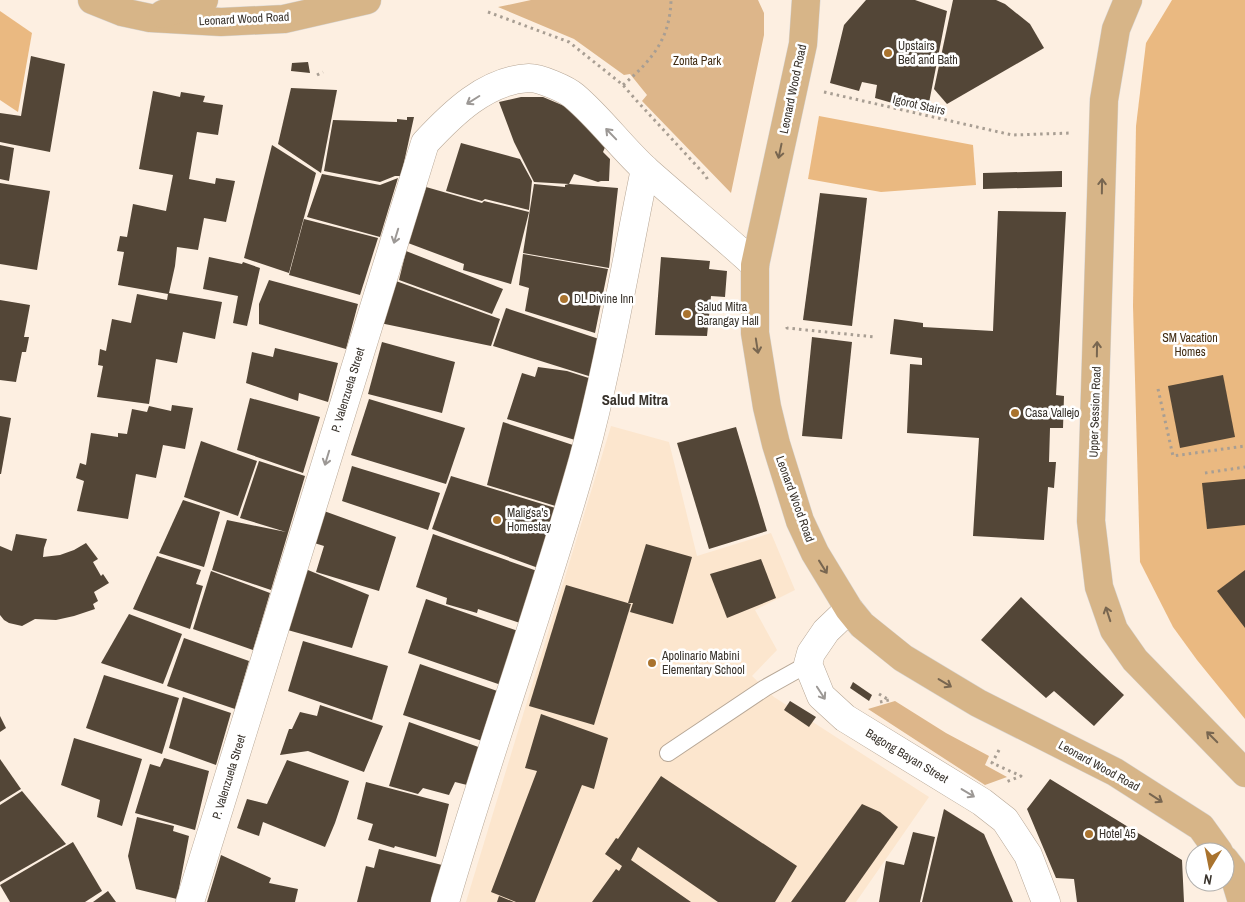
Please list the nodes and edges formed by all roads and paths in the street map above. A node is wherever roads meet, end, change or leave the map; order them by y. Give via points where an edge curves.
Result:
1 (92, 0) edge
2 (204, 0) edge
3 (254, 0) edge
4 (367, 0) edge
5 (671, 0) edge
6 (1128, 0) edge
7 (807, 1) edge
8 (150, 18) junction
9 (284, 19) junction
10 (323, 72) dead end
11 (317, 75) dead end
12 (623, 85) dead end
13 (821, 92) dead end
14 (1072, 133) dead end
15 (645, 169) junction
16 (755, 265) junction
17 (787, 328) dead end
18 (875, 337) dead end
19 (1158, 389) dead end
20 (1245, 446) edge
21 (1245, 467) edge
22 (1205, 474) dead end
23 (849, 609) junction
24 (808, 664) junction
25 (879, 694) dead end
26 (889, 700) dead end
27 (999, 750) dead end
28 (668, 753) dead end
29 (992, 763) dead end
30 (1245, 773) edge
31 (1212, 842) edge
32 (1235, 880) edge
33 (190, 902) edge
34 (445, 902) edge
35 (1046, 902) edge
36 (1242, 902) edge

1 - 8 main road, Leonard Wood Road via 122,12
2 - 8 main road
3 - 9 main road via 256,8 264,14
4 - 9 main road, Leonard Wood Road
5 - 12 path via 671,16 657,51
30 -> 6 main road, Upper Session Road via 1134,660 1114,630 1099,586 1091,521 1104,100 1116,29
7 -> 16 main road, Leonard Wood Road via 803,44
8 - 9 main road, Leonard Wood Road via 221,22
10 - 11 path
13 - 14 path, Igorot Stairs via 1012,135
15 - 16 street, P. Valenzuela Street
15 -> 33 street, P. Valenzuela Street via 573,95 530,78 507,82 469,102 449,116 425,143
15 - 34 street via 600,392 583,459
16 -> 23 main road, Leonard Wood Road via 755,333 767,407 785,478 815,553
17 - 18 path
19 - 20 path via 1173,456
21 - 22 path
23 - 24 street via 826,631 811,653
23 -> 31 main road, Leonard Wood Road via 862,625 903,658 978,703 1115,772 1201,827
24 - 28 lane via 765,688
24 -> 35 street, Bagong Bayan Street via 820,696 845,718 982,802 1005,820 1028,856
25 - 26 path
27 - 29 path
32 - 36 main road

